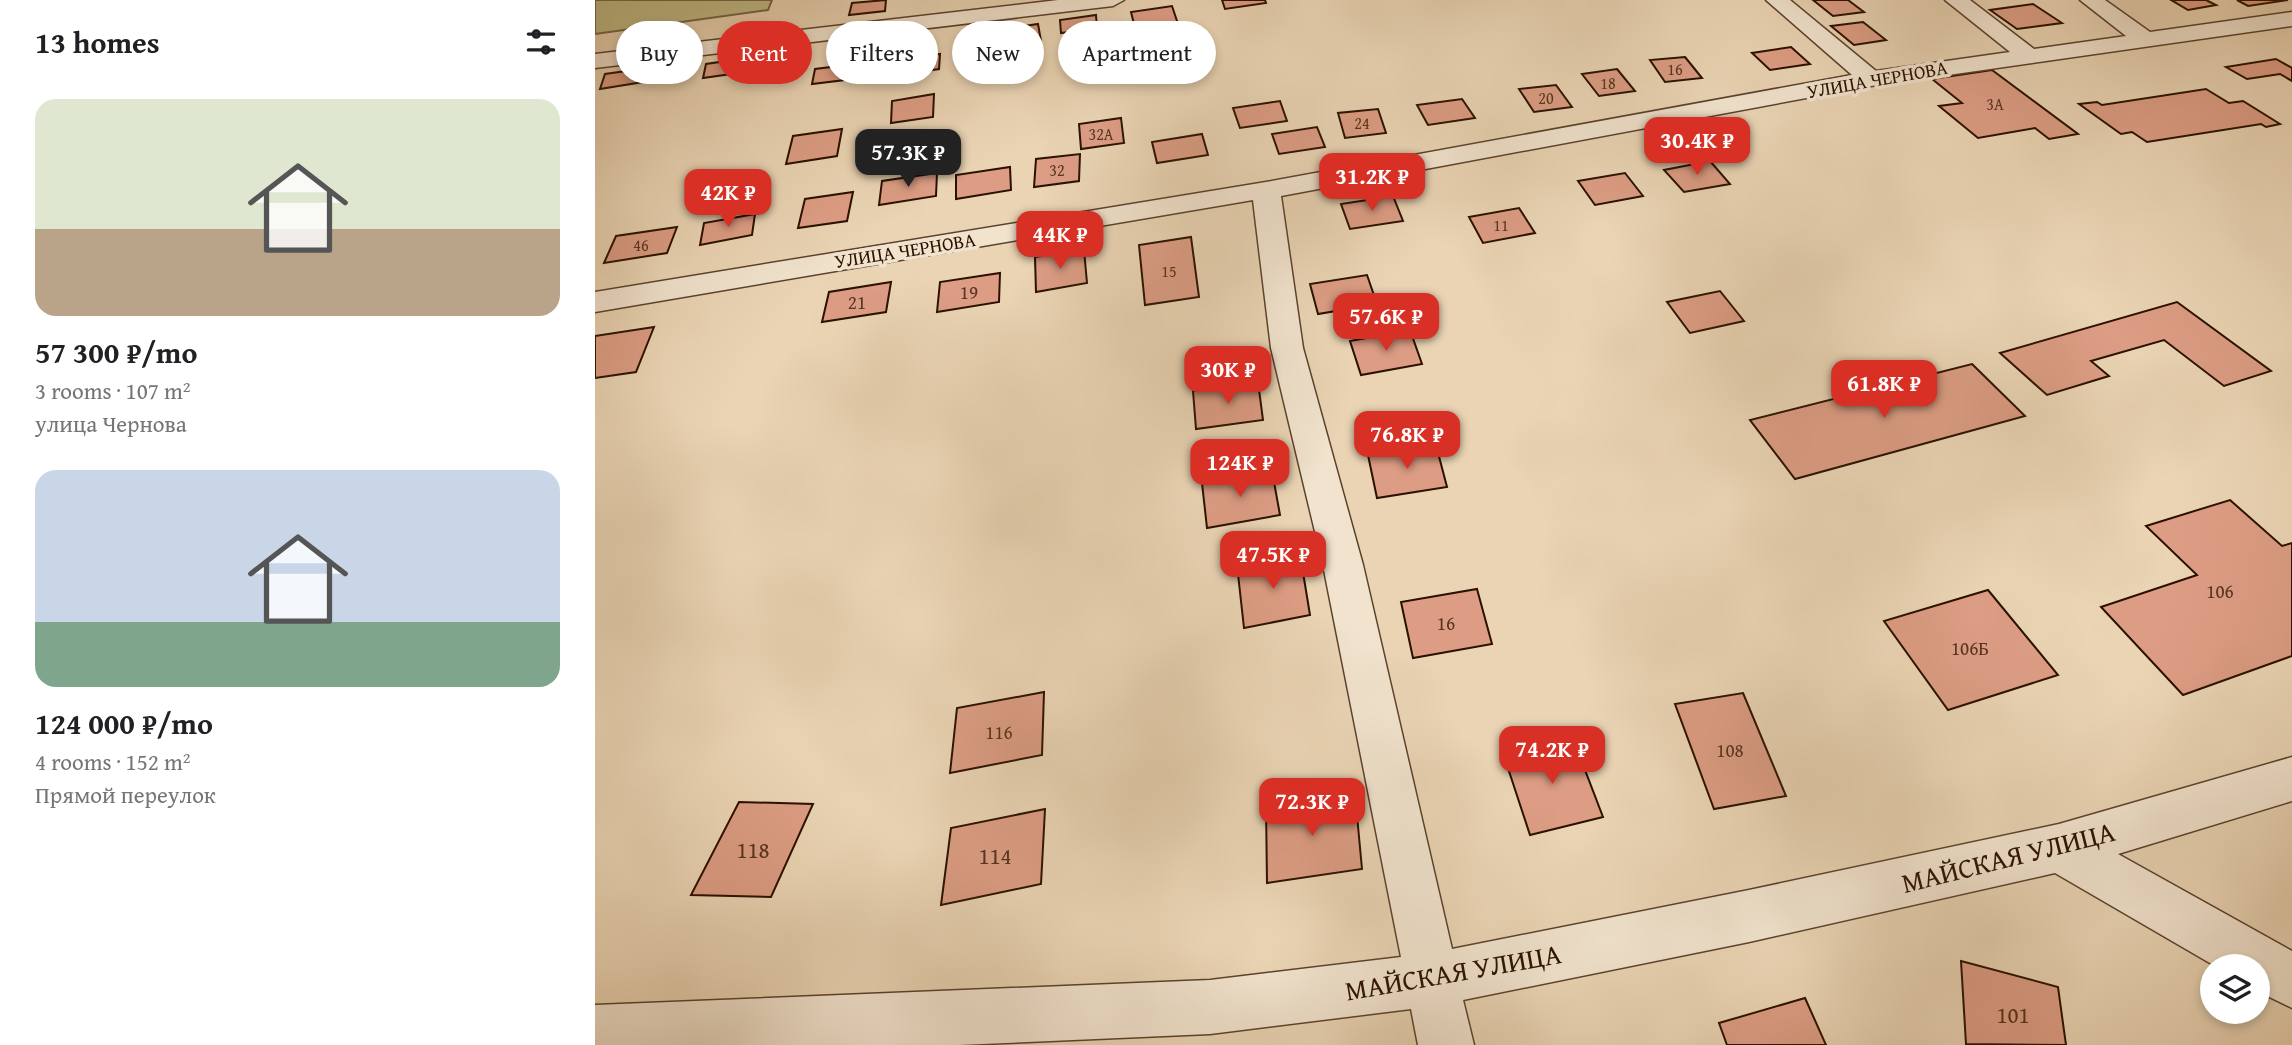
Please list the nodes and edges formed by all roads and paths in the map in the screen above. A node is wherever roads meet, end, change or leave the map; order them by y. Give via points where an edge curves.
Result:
1 (1113, 0) edge
2 (1777, 0) edge
3 (1956, 0) edge
4 (2091, 0) edge
5 (2292, 19) edge
6 (2143, 38) junction
7 (2028, 55) junction
8 (595, 61) edge
9 (1871, 79) junction
10 (1266, 190) junction
11 (595, 302) edge
12 (2292, 779) edge
13 (2059, 848) junction
14 (1431, 980) junction
15 (2292, 981) edge
16 (595, 1033) edge
17 (1446, 1045) edge

1 - 8 street
2 - 9 street
3 - 7 street
4 - 6 street
5 - 6 street, УЛИЦА ЧЕРНОВА
6 - 7 street, УЛИЦА ЧЕРНОВА
7 - 9 street, УЛИЦА ЧЕРНОВА
9 - 10 street, УЛИЦА ЧЕРНОВА
10 - 11 street, УЛИЦА ЧЕРНОВА
10 - 14 street via 1287,348 1343,565
12 - 13 street, МАЙСКАЯ УЛИЦА
13 - 14 street, МАЙСКАЯ УЛИЦА
13 - 15 street
14 - 16 street, МАЙСКАЯ УЛИЦА via 1210,1007
14 - 17 street

